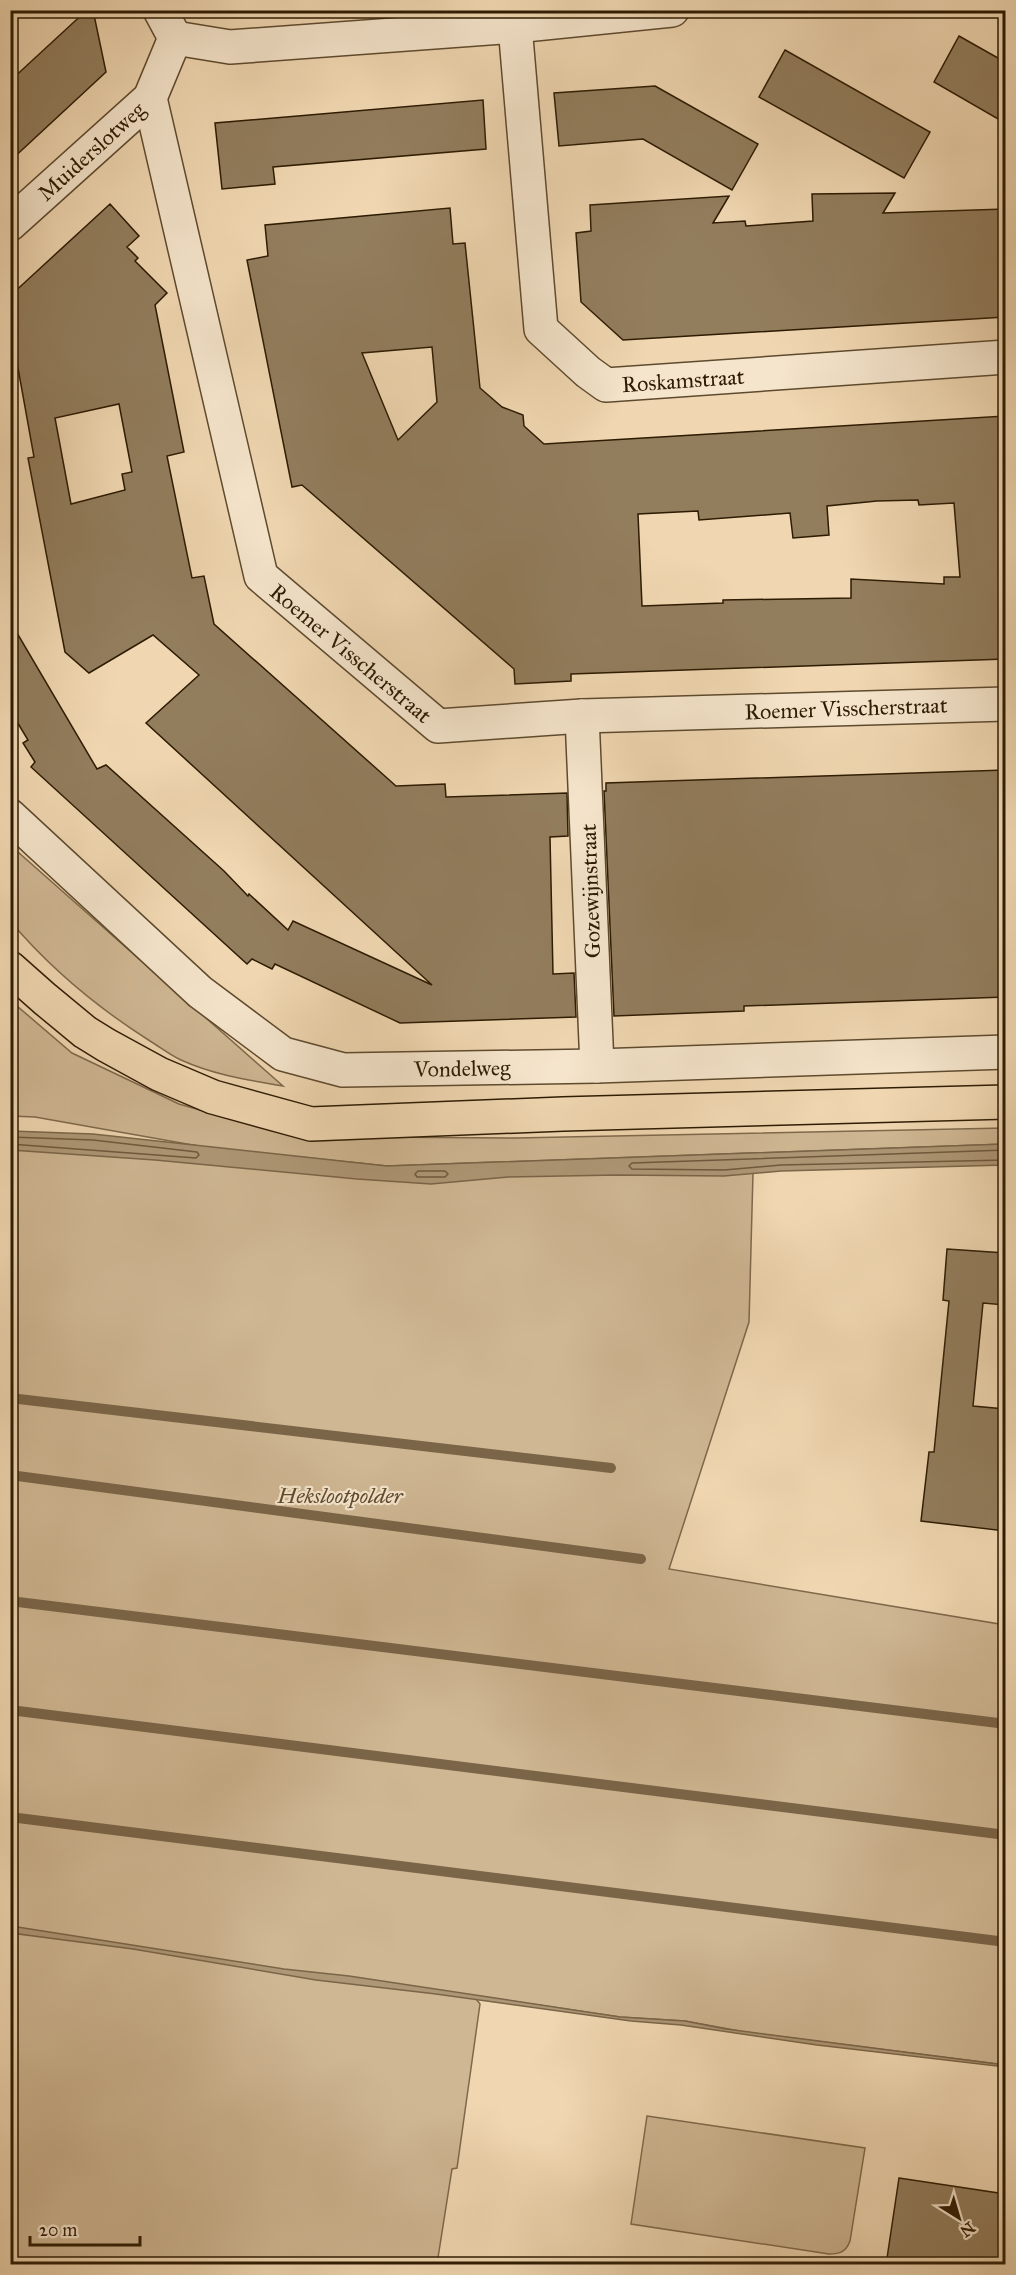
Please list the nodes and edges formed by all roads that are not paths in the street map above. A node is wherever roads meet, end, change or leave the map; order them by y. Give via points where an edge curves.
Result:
1 (672, 10) edge
2 (168, 24) edge
3 (514, 26) junction
4 (150, 98) junction
5 (10, 224) edge
6 (1005, 357) edge
7 (1005, 704) edge
8 (582, 716) junction
9 (10, 816) edge
10 (10, 968) edge
11 (1005, 1052) edge
12 (597, 1066) junction
13 (1005, 1102) edge

1 - 3 street, Muiderslotweg
2 - 3 street, Muiderslotweg via 230,47
2 - 4 street, Muiderslotweg
3 - 6 street, Roskamstraat via 541,329 606,385
4 - 5 street, Muiderslotweg
4 - 8 street, Roemer Visscherstraat via 261,576 438,726
7 - 8 street, Roemer Visscherstraat
8 - 12 street, Gozewijnstraat
9 - 12 street, Vondelweg via 200,992 283,1054 343,1070
10 - 13 main road via 86,1032 159,1074 213,1097 311,1124
11 - 12 street, Vondelweg

